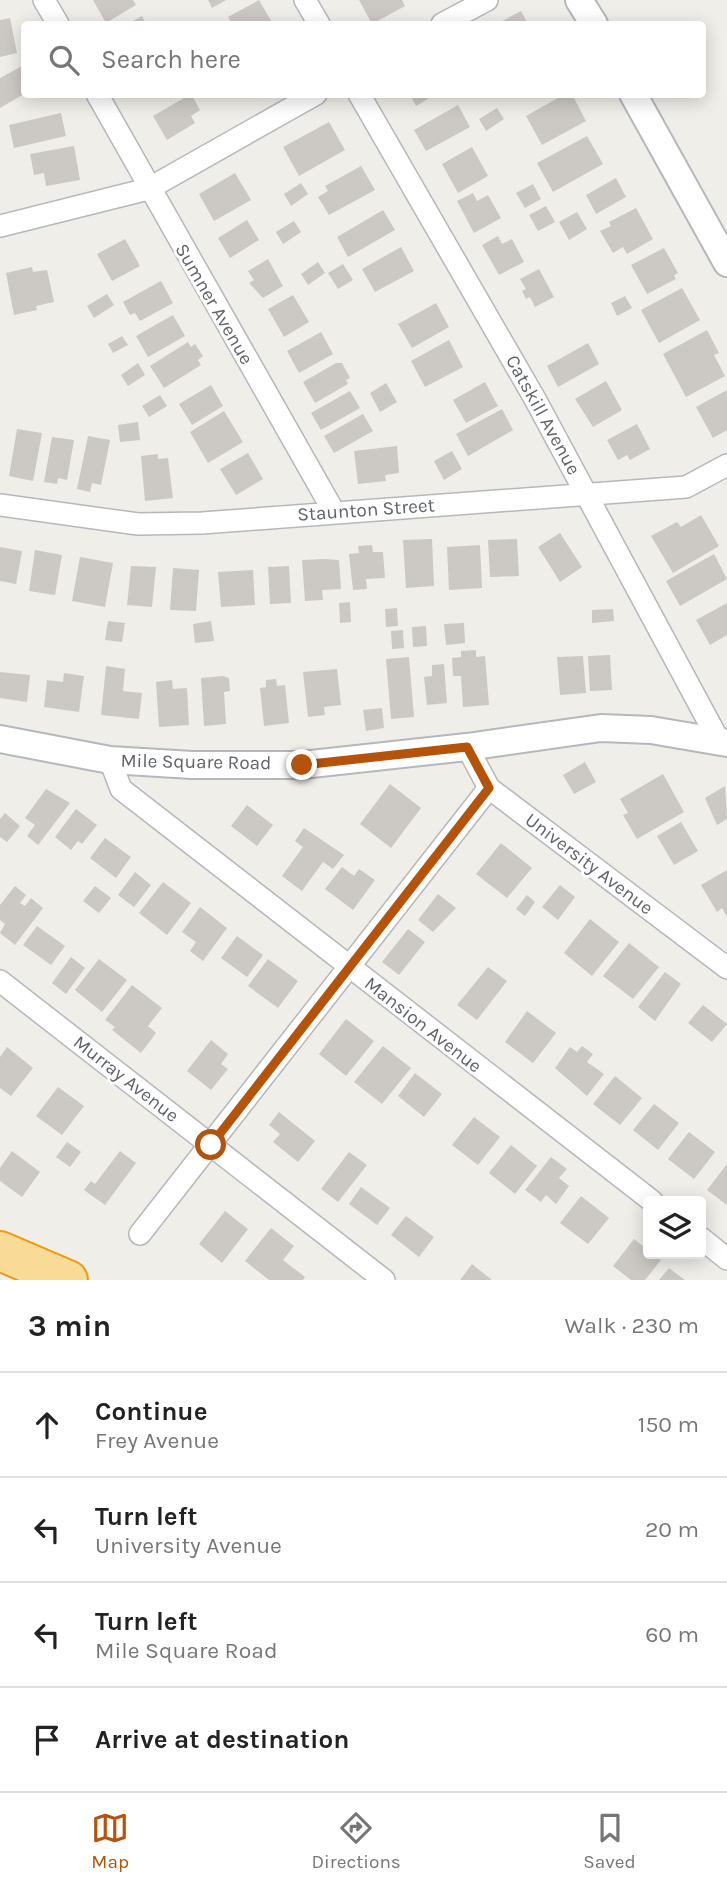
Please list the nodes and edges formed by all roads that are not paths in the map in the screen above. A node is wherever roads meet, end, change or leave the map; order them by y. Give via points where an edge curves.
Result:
1 (44, 0) edge
2 (305, 0) edge
3 (487, 0) edge
4 (579, 0) edge
5 (56, 21) edge
6 (317, 21) edge
7 (448, 21) edge
8 (592, 21) edge
9 (99, 98) edge
10 (309, 98) edge
11 (361, 98) edge
12 (635, 98) edge
13 (148, 189) junction
14 (0, 226) edge
15 (727, 263) edge
16 (727, 465) edge
17 (587, 495) junction
18 (0, 505) edge
19 (334, 512) junction
20 (0, 739) edge
21 (723, 742) edge
22 (467, 747) junction
23 (110, 760) junction
24 (489, 788) junction
25 (349, 968) junction
26 (727, 968) edge
27 (0, 981) edge
28 (211, 1145) junction
29 (645, 1196) edge
30 (140, 1234) dead end
31 (706, 1242) edge
32 (0, 1251) edge
33 (727, 1259) edge
34 (68, 1280) edge
35 (384, 1280) edge

1 - 5 street
2 - 6 street
3 - 7 street
4 - 8 street
9 - 13 street, Sumner Avenue
10 - 13 street
11 - 17 street, Catskill Avenue
12 - 15 street
13 - 14 street
13 - 19 street, Sumner Avenue
16 - 17 street, Staunton Street via 686,486
17 - 19 street, Staunton Street
17 - 21 street, Catskill Avenue
18 - 19 street, Staunton Street via 138,524
20 - 23 street, Mile Square Road
21 - 22 street, Mile Square Road via 651,730 601,728
22 - 23 street, Mile Square Road via 302,765
22 - 24 street, University Avenue
23 - 25 street, Mansion Avenue via 121,789
24 - 25 street
24 - 26 street, University Avenue
25 - 28 street
25 - 29 street, Mansion Avenue
27 - 28 street, Murray Avenue
28 - 30 street
28 - 35 street, Murray Avenue
31 - 33 street
32 - 34 highway

